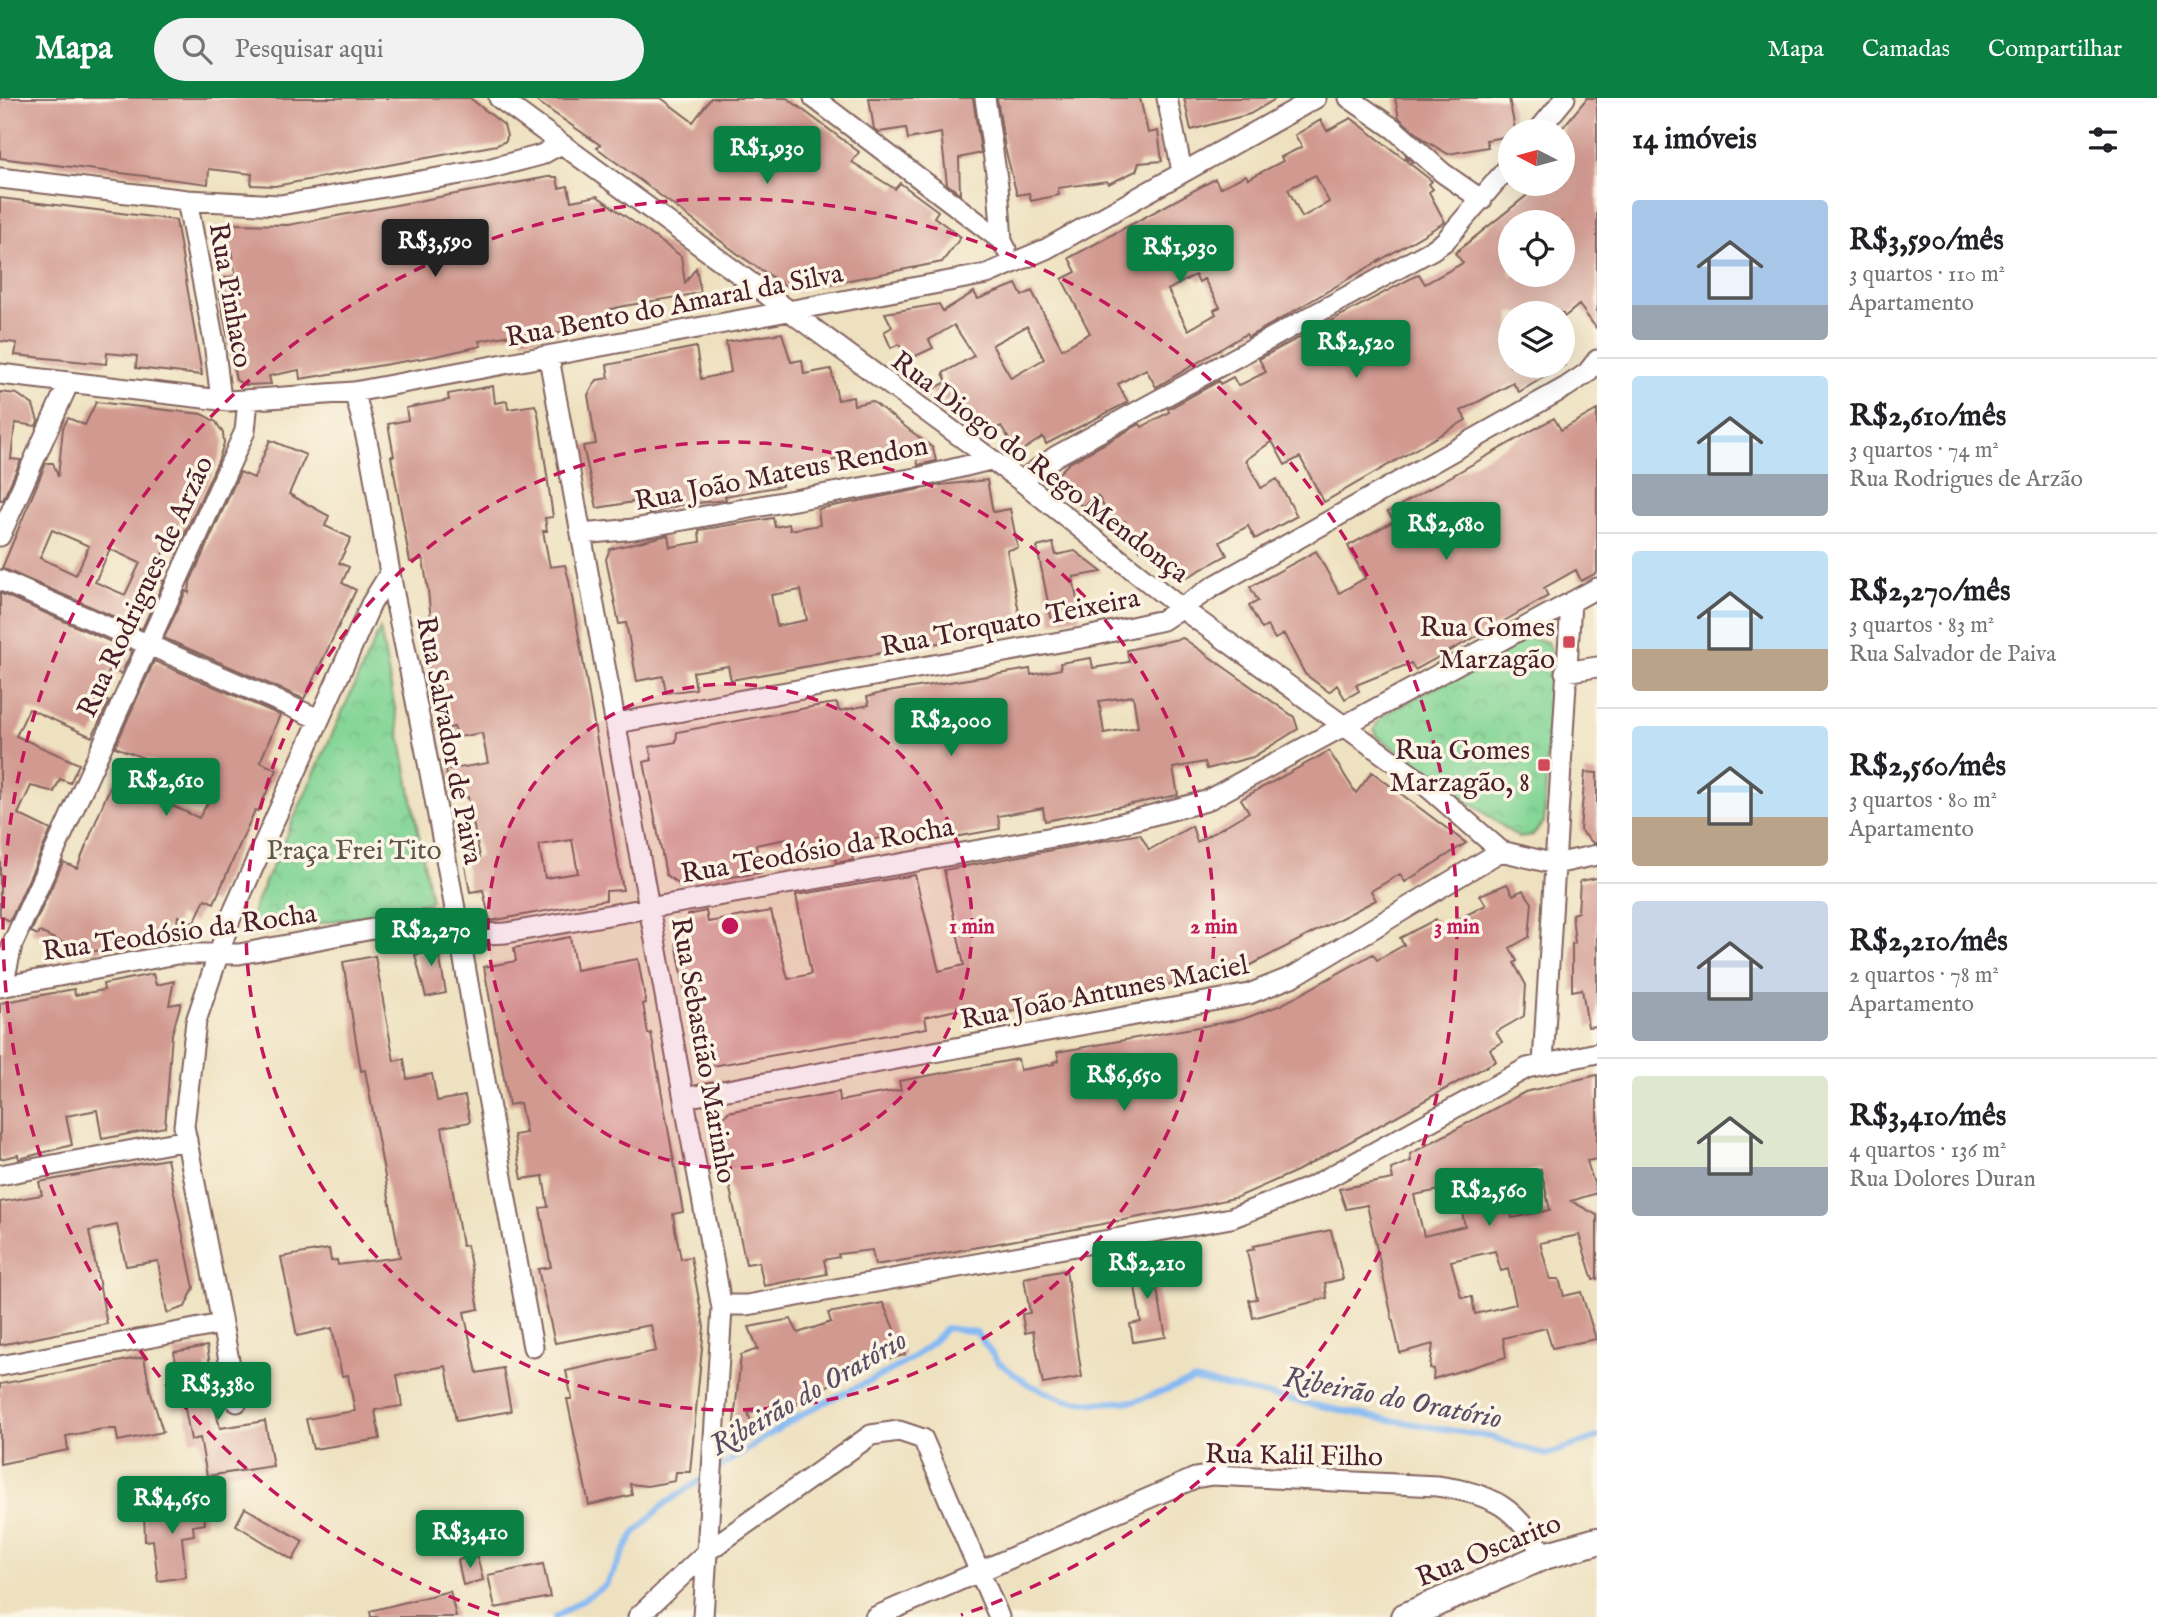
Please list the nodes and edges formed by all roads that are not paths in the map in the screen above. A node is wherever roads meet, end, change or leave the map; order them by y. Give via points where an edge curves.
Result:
1 (499, 98) edge
2 (814, 98) edge
3 (985, 98) edge
4 (1167, 98) edge
5 (1316, 98) edge
6 (1349, 98) edge
7 (1539, 98) edge
8 (1559, 105) edge
9 (1548, 119) edge
10 (561, 144) junction
11 (1182, 172) junction
12 (0, 178) edge
13 (1498, 180) edge
14 (187, 200) junction
15 (1482, 200) junction
16 (1002, 241) junction
17 (1013, 263) junction
18 (789, 311) junction
19 (549, 358) junction
20 (1597, 360) edge
21 (0, 374) edge
22 (69, 382) junction
23 (354, 392) junction
24 (221, 400) junction
25 (248, 400) junction
26 (990, 460) junction
27 (1021, 481) junction
28 (582, 534) junction
29 (0, 536) edge
30 (390, 573) junction
31 (0, 580) edge
32 (1597, 588) edge
33 (1571, 602) junction
34 (1181, 608) junction
35 (147, 644) junction
36 (1597, 667) edge
37 (1565, 673) junction
38 (319, 719) junction
39 (617, 723) junction
40 (1343, 727) junction
41 (1501, 851) junction
42 (1597, 855) edge
43 (1555, 864) junction
44 (650, 907) junction
45 (460, 932) junction
46 (219, 953) junction
47 (2, 987) edge
48 (1597, 1053) edge
49 (1543, 1063) junction
50 (684, 1098) junction
51 (187, 1140) junction
52 (0, 1175) edge
53 (722, 1305) junction
54 (221, 1324) junction
55 (533, 1348) dead end
56 (0, 1366) edge
57 (237, 1402) dead end
58 (1597, 1541) edge
59 (709, 1550) junction
60 (1544, 1556) junction
61 (980, 1571) junction
62 (638, 1617) edge
63 (703, 1617) edge
64 (875, 1617) edge
65 (999, 1617) edge
66 (1404, 1617) edge

1 - 10 street, Rua Diogo do Rego Mendonça
2 - 16 street
3 - 16 street
4 - 11 street
5 - 11 street, Rua Bento do Amaral da Silva
6 - 15 street
7 - 8 street
8 - 9 street
10 - 14 street via 541,155 484,170 280,205
10 - 18 street, Rua Diogo do Rego Mendonça
11 - 17 street, Rua Bento do Amaral da Silva
12 - 14 street
13 - 15 street
14 - 24 street, Rua Pinhaco
15 - 27 street via 1446,241 1432,250 1056,456
16 - 17 street
17 - 18 street, Rua Bento do Amaral da Silva via 987,274
18 - 19 street, Rua Bento do Amaral da Silva
18 - 26 street, Rua Diogo do Rego Mendonça
19 - 23 street, Rua Bento do Amaral da Silva
19 - 28 street, Rua Sebastião Marinho
20 - 34 street, Rua Torquato Teixeira via 1566,387
21 - 22 street, Rua Bento do Amaral da Silva
22 - 24 street, Rua Bento do Amaral da Silva
22 - 29 street
23 - 25 street, Rua Bento do Amaral da Silva
23 - 30 street, Rua Salvador de Paiva via 364,423
24 - 25 street, Rua Bento do Amaral da Silva
25 - 35 street, Rua Rodrigues de Arzão via 246,431
26 - 27 street, Rua Diogo do Rego Mendonça
26 - 28 street, Rua João Mateus Rendon via 730,512
27 - 34 street, Rua Diogo do Rego Mendonça
28 - 39 street, Rua Sebastião Marinho
30 - 38 street via 371,604
30 - 45 street, Rua Salvador de Paiva
31 - 35 street
32 - 33 street, Rua Teodósio da Rocha
33 - 37 street
33 - 40 street, Rua Teodósio da Rocha
34 - 39 street, Rua Torquato Teixeira via 1163,620 1087,637
34 - 40 street, Rua Diogo do Rego Mendonça
35 - 38 street
35 - 47 street, Rua Rodrigues de Arzão via 12,945
36 - 37 street
37 - 43 street
38 - 46 street
39 - 44 street, Rua Sebastião Marinho
40 - 41 street, Rua Diogo do Rego Mendonça via 1423,783
40 - 44 street, Rua Teodósio da Rocha via 1227,791 1177,811
41 - 43 street, Rua Diogo do Rego Mendonça
41 - 50 street, Rua João Antunes Maciel via 1294,976 1249,994
42 - 43 street
43 - 49 street
44 - 45 street, Rua Teodósio da Rocha via 506,933
44 - 50 street, Rua Sebastião Marinho
45 - 46 street, Rua Teodósio da Rocha via 443,922 416,921 287,947
45 - 55 street, Rua Salvador de Paiva
46 - 47 street, Rua Teodósio da Rocha via 177,954
46 - 51 street via 196,1021 184,1126
48 - 49 street
49 - 53 street via 1313,1186 1231,1218 747,1305
50 - 53 street, Rua Sebastião Marinho
51 - 52 street
51 - 54 street
53 - 59 street, Rua Sebastião Marinho
54 - 56 street
54 - 57 street
58 - 60 main road, Rua Oscarito
59 - 61 street via 871,1435 899,1431 923,1439
59 - 62 street
59 - 63 street, Rua Sebastião Marinho
60 - 61 street, Rua Kalil Filho via 1514,1514 1471,1492 1437,1486 1212,1475 1195,1478
60 - 66 main road, Rua Oscarito
61 - 64 street, Rua Kalil Filho
61 - 65 street

